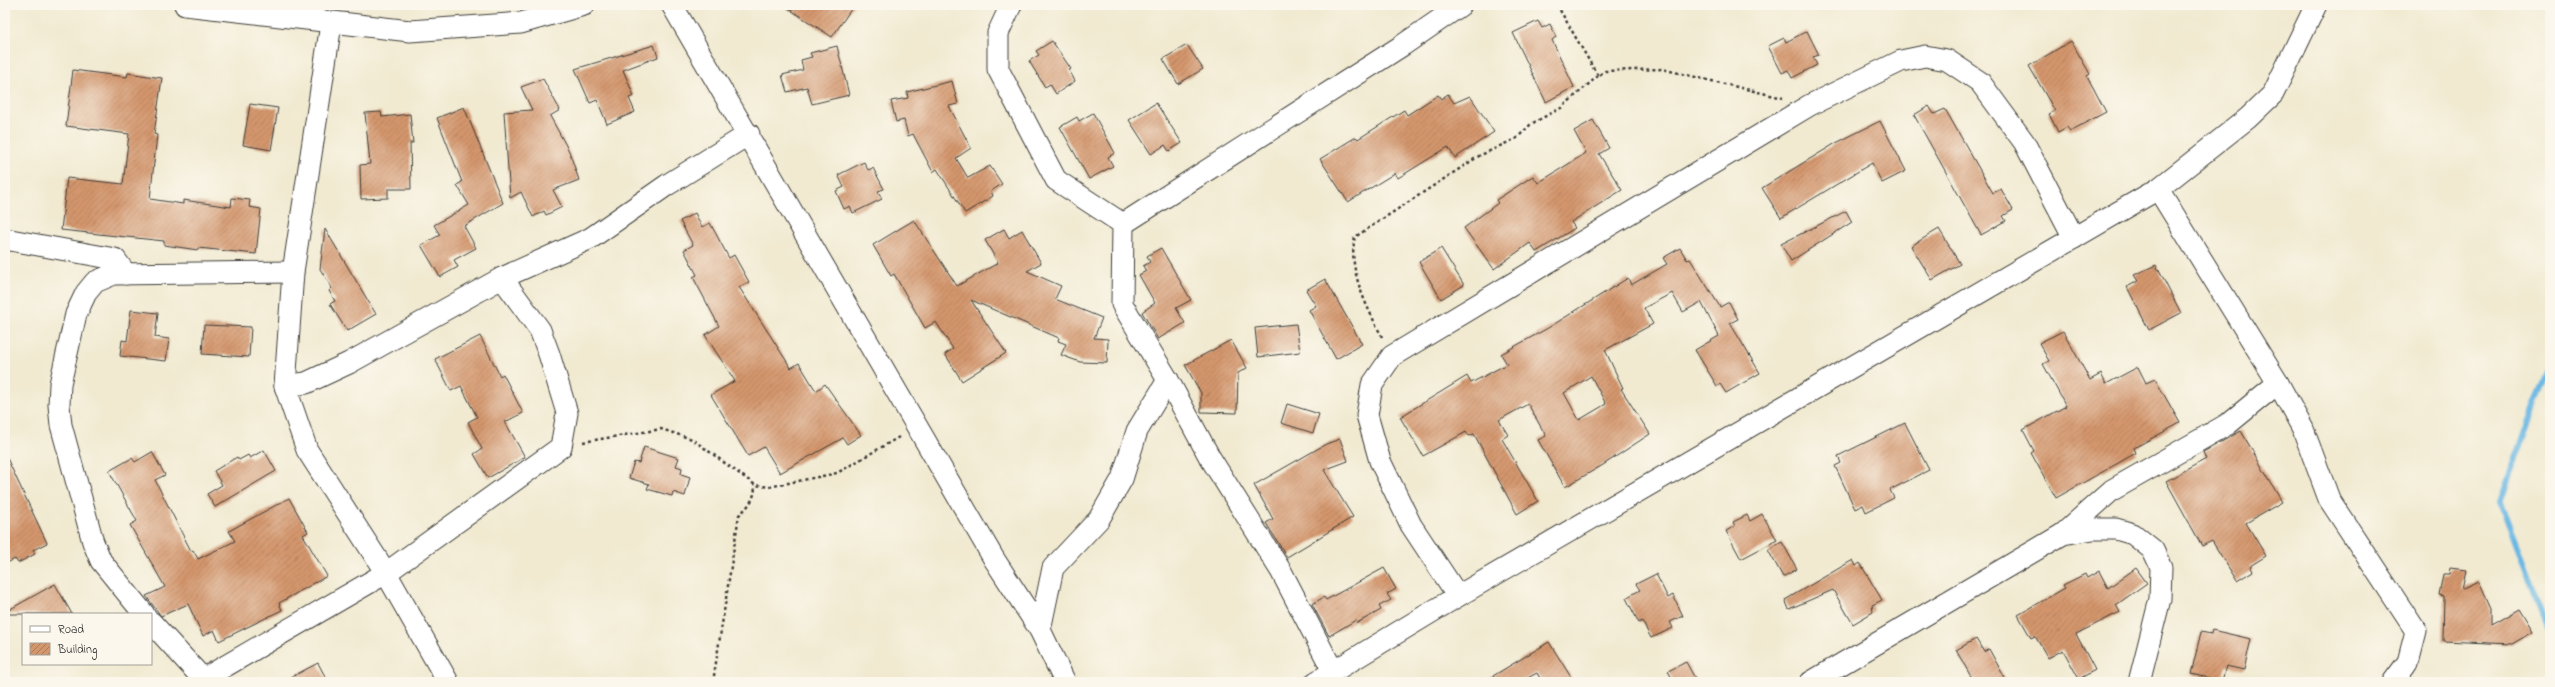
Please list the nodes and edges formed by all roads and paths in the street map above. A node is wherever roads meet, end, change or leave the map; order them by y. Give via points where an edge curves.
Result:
1 (185, 5) edge
2 (584, 5) edge
3 (672, 5) edge
4 (1011, 5) edge
5 (1461, 5) edge
6 (1557, 5) edge
7 (2316, 5) edge
8 (331, 24) junction
9 (1598, 76) junction
10 (1810, 105) junction
11 (749, 134) junction
12 (2158, 188) junction
13 (1123, 224) junction
14 (2074, 238) junction
15 (5, 239) edge
16 (293, 272) junction
17 (126, 274) junction
18 (502, 278) junction
19 (1392, 356) junction
20 (1168, 380) junction
21 (2278, 382) junction
22 (286, 386) junction
23 (916, 426) junction
24 (561, 447) junction
25 (755, 485) junction
26 (2063, 534) junction
27 (386, 573) junction
28 (1458, 596) junction
29 (143, 613) edge
30 (152, 623) edge
31 (1040, 630) junction
32 (1325, 676) edge
33 (200, 680) edge
34 (448, 682) edge
35 (713, 682) edge
36 (1065, 682) edge
37 (1811, 682) edge
38 (2139, 682) edge
39 (2394, 682) edge

1 - 8 street
2 - 8 street via 522,24 410,31
3 - 11 street
4 - 13 street via 998,33 998,69 1056,180
5 - 13 street via 1403,45
6 - 9 path
7 - 12 street via 2274,94 2248,118
8 - 16 street
9 - 10 path via 1605,71 1662,69
9 - 19 path via 1561,108 1531,124 1517,138 1479,156 1355,237 1352,248 1361,296
10 - 14 street via 1901,62 1925,56 1947,60 1980,82 2024,142
10 - 19 street
11 - 18 street via 667,185 591,238
11 - 23 street via 830,281
12 - 14 street
12 - 21 street
13 - 20 street via 1122,304
14 - 28 street
15 - 17 street via 115,259
16 - 17 street
16 - 22 street
17 - 29 street via 114,274 95,282 86,293 76,314 70,337 60,384 59,405 61,425 93,542 101,561
18 - 22 street via 349,363 306,383
18 - 24 street via 540,330 549,354 567,413
19 - 28 street via 1372,385 1367,415 1380,461 1411,526
20 - 31 street via 1137,431 1122,479 1099,519 1053,568
20 - 32 street via 1209,456 1281,571
21 - 26 street via 2228,424 2112,490
21 - 39 street via 2303,429 2329,499 2416,631 2408,662
22 - 27 street via 306,450
23 - 25 path via 837,473 770,487
23 - 31 street via 994,559
24 - 25 path via 661,429 692,438
24 - 27 street
25 - 35 path via 755,494 750,505 739,515
26 - 37 street
26 - 38 street via 2093,529 2116,529 2133,534 2153,550 2161,567 2160,599
27 - 33 street
27 - 34 street
28 - 32 street
30 - 33 street
31 - 36 street

